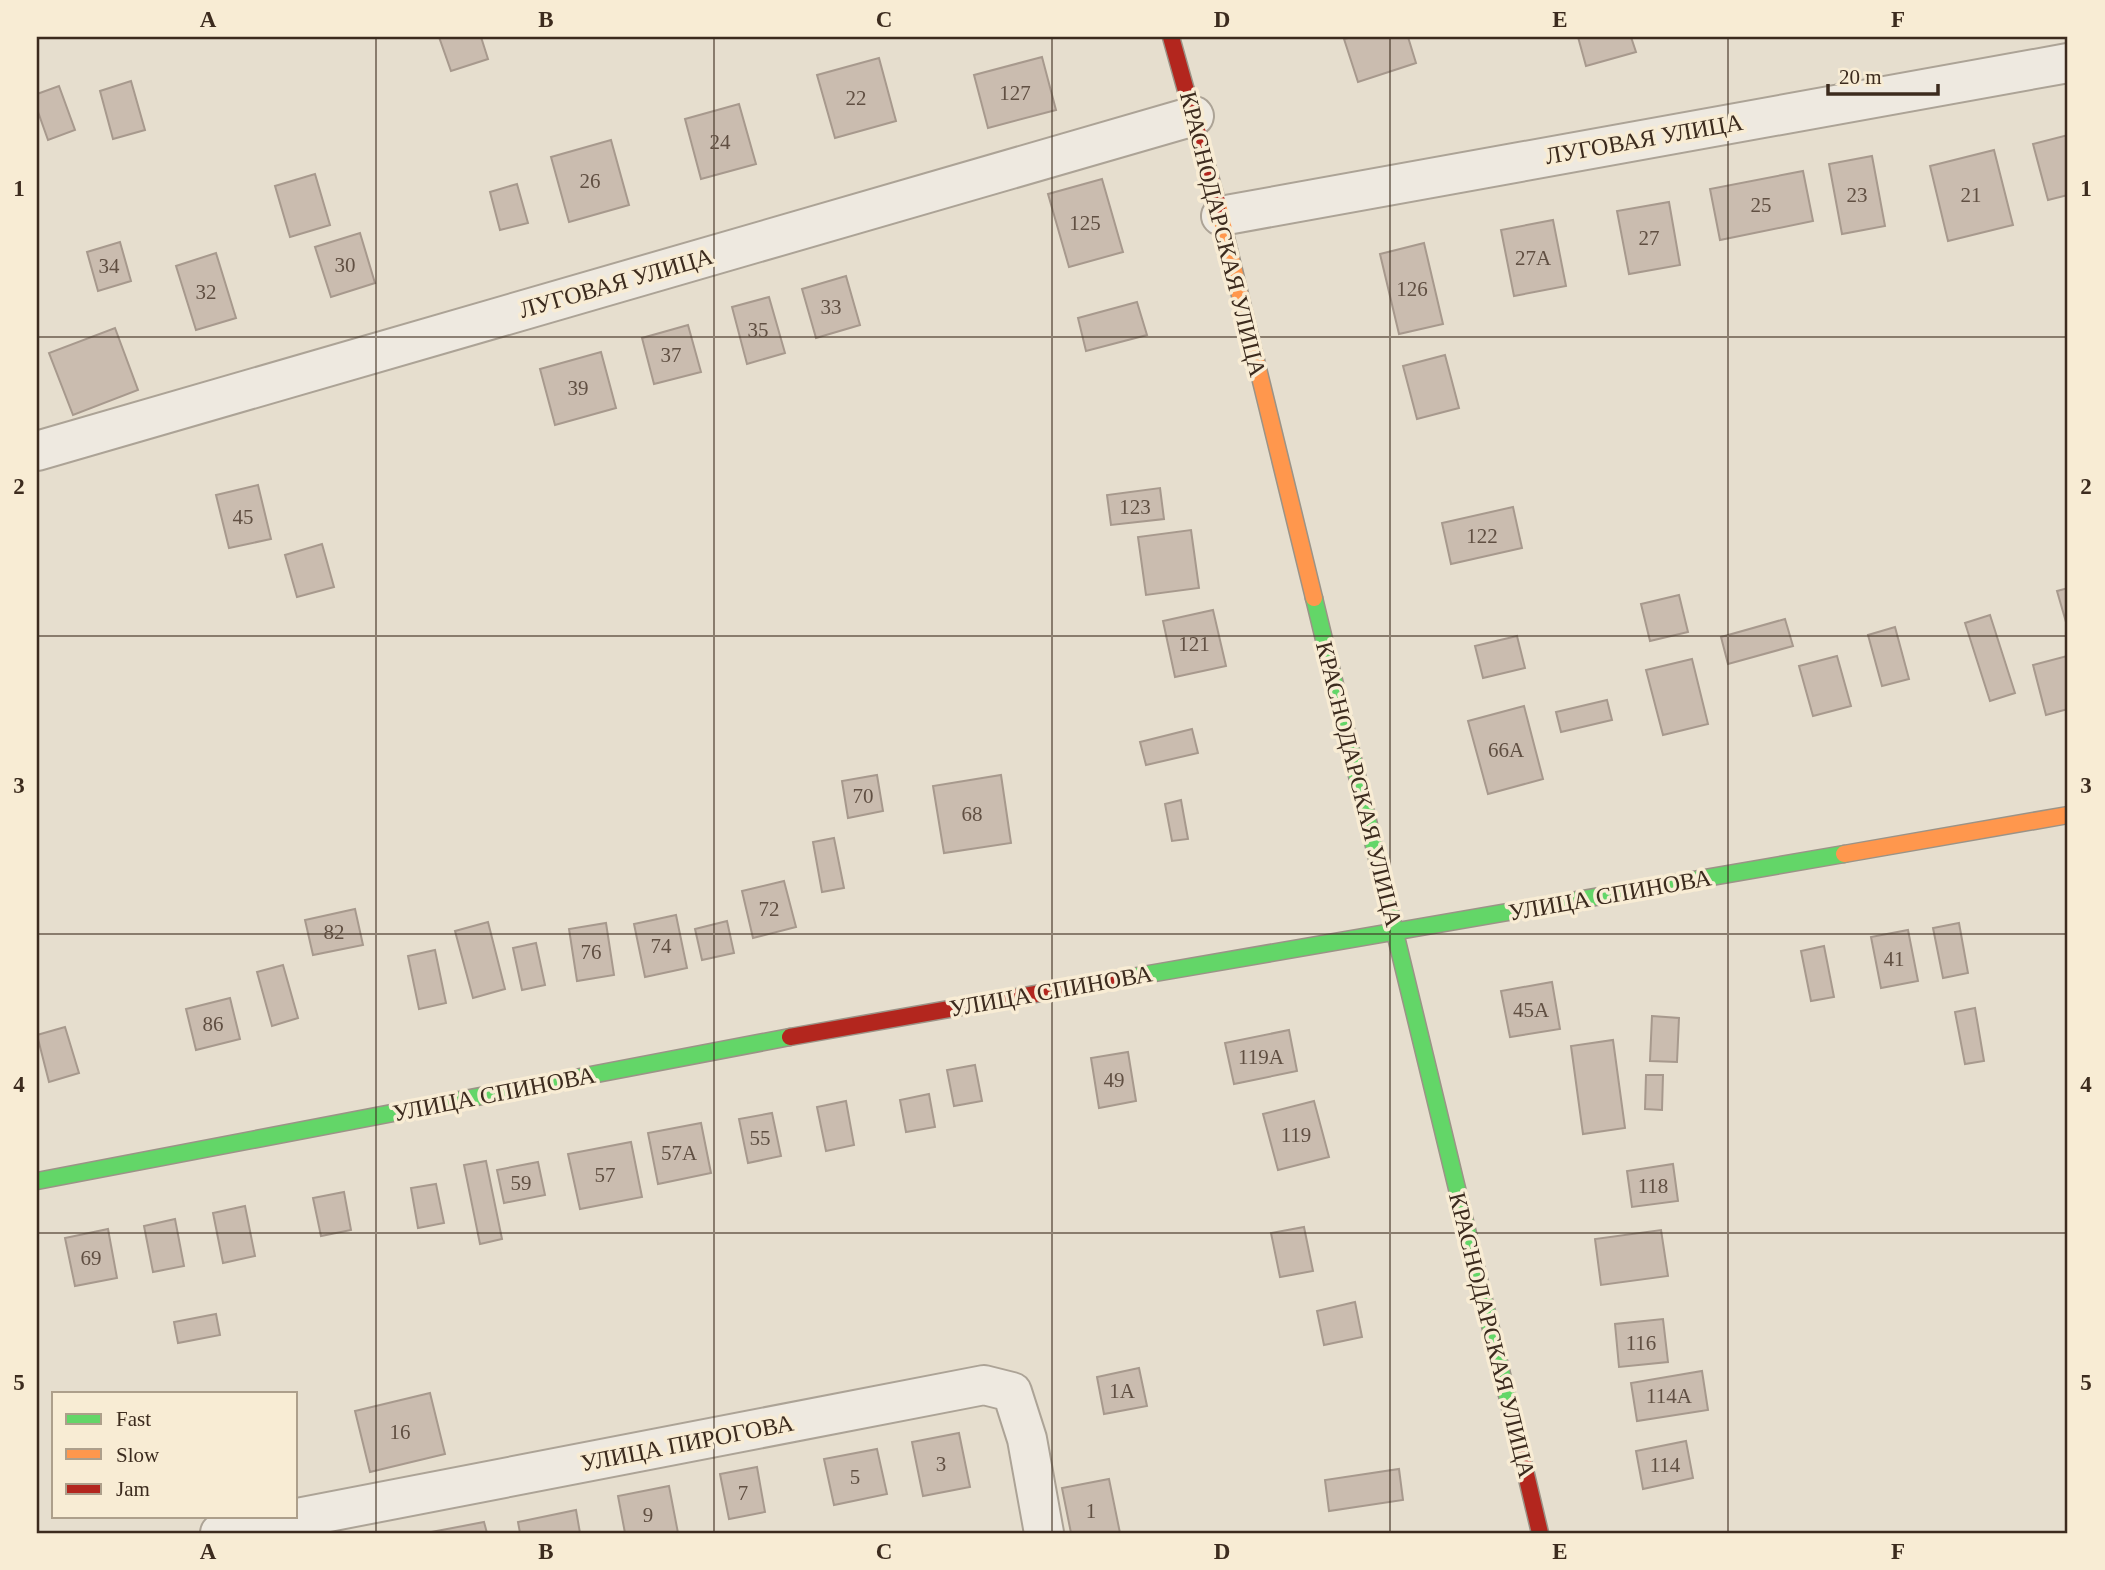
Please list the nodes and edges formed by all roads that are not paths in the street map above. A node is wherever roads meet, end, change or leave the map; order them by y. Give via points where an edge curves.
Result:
1 (1171, 37) edge
2 (2068, 63) edge
3 (1194, 116) junction
4 (1220, 216) junction
5 (37, 451) edge
6 (2068, 815) edge
7 (1395, 933) junction
8 (37, 1181) edge
9 (297, 1518) edge
10 (298, 1518) edge
11 (220, 1533) edge
12 (1044, 1533) edge
13 (1540, 1533) edge

1 - 3 street, КРАСНОДАРСКАЯ УЛИЦА
2 - 4 street, ЛУГОВАЯ УЛИЦА
3 - 4 street, КРАСНОДАРСКАЯ УЛИЦА
3 - 5 street, ЛУГОВАЯ УЛИЦА
4 - 7 street, КРАСНОДАРСКАЯ УЛИЦА
6 - 7 street, УЛИЦА СПИНОВА
7 - 8 street, УЛИЦА СПИНОВА via 878,1020
7 - 13 street, КРАСНОДАРСКАЯ УЛИЦА
9 - 11 street, УЛИЦА ПИРОГОВА
10 - 12 street, УЛИЦА ПИРОГОВА via 984,1385 1012,1392 1027,1439

